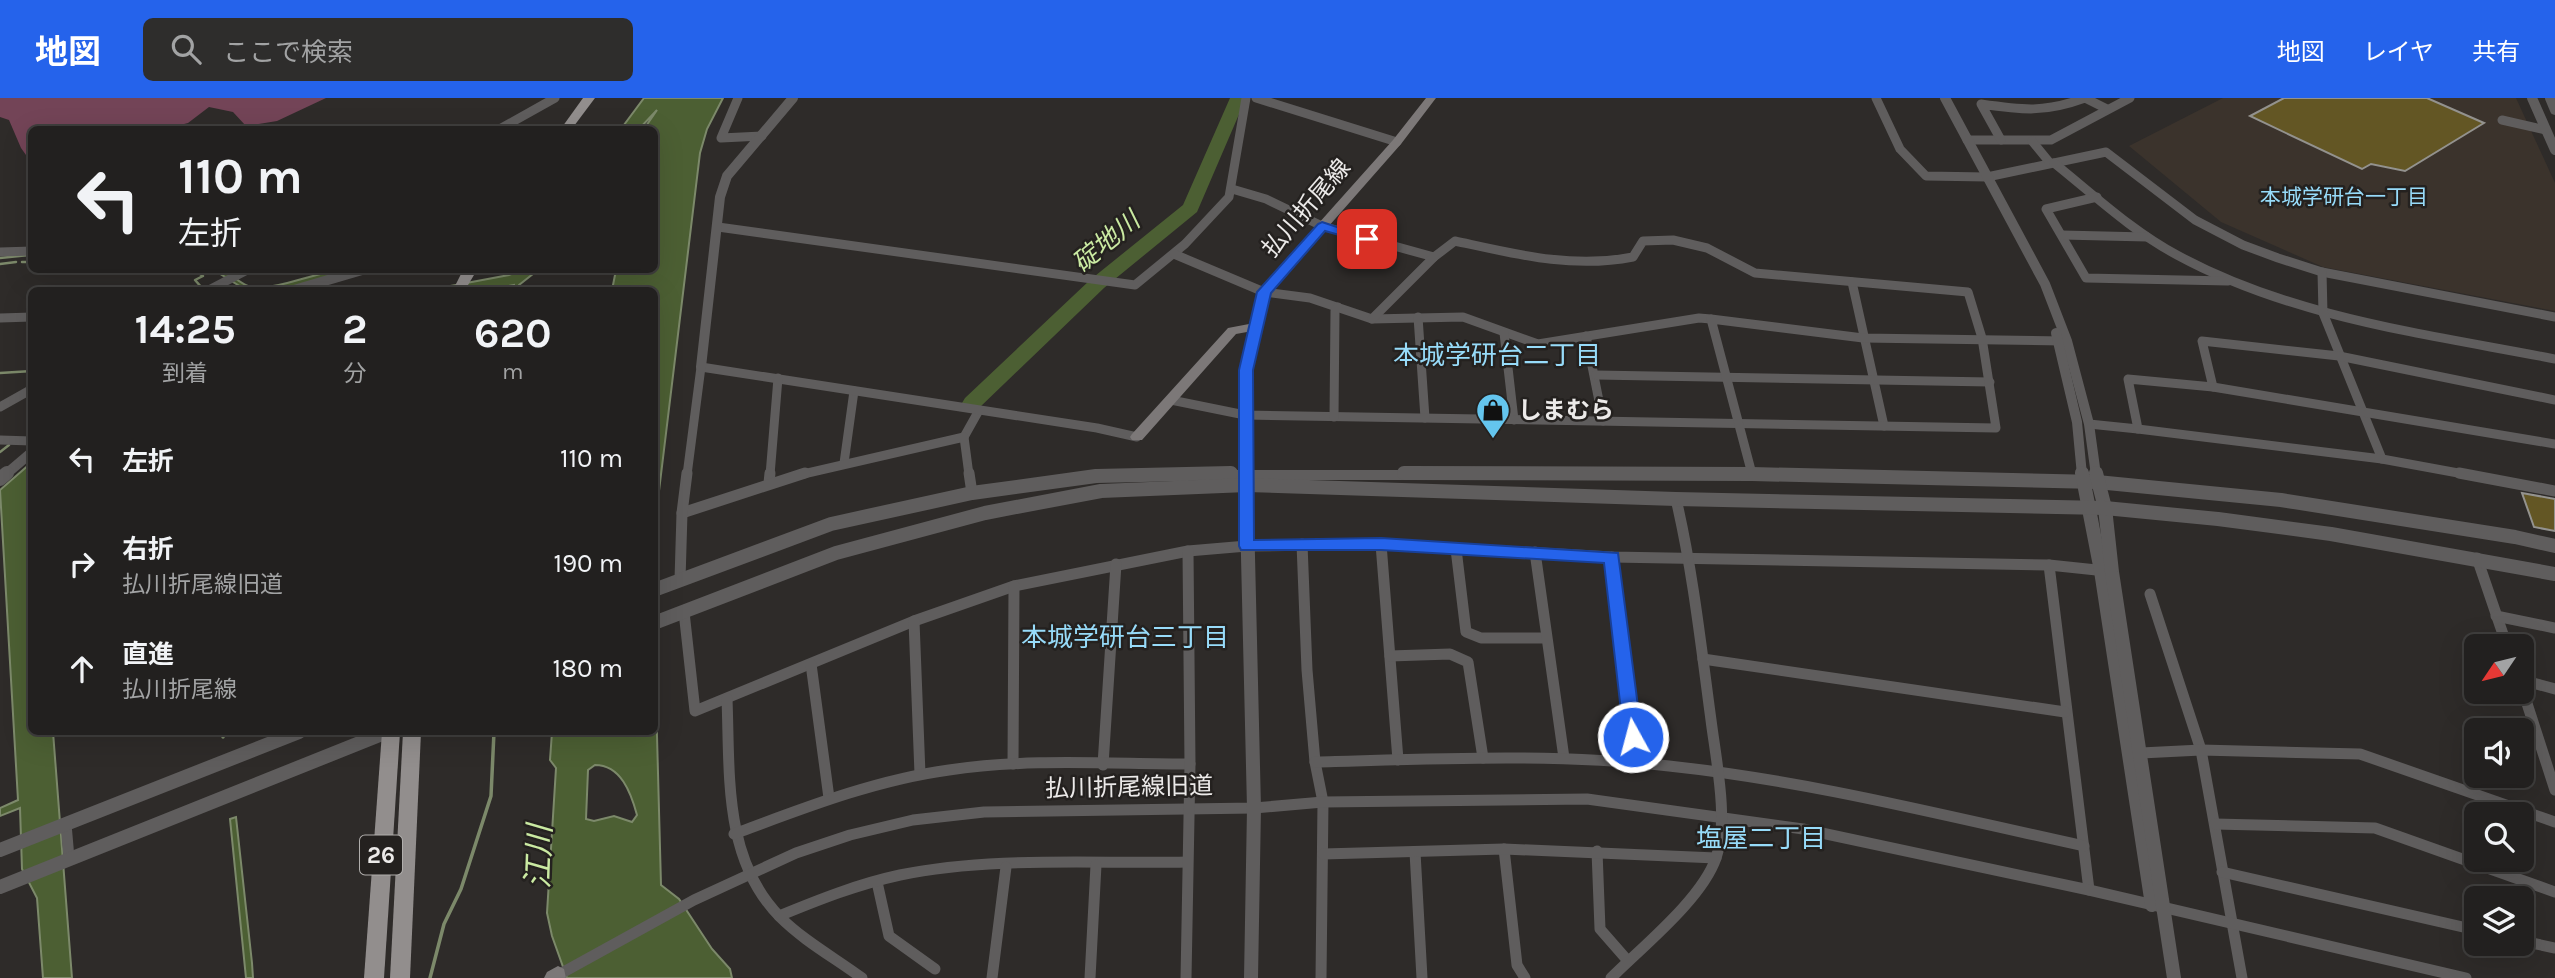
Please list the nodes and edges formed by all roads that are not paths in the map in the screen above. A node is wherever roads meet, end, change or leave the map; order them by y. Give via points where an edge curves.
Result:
1 (555, 98) edge
2 (578, 98) edge
3 (589, 98) edge
4 (738, 98) edge
5 (793, 98) edge
6 (1247, 98) edge
7 (1256, 98) edge
8 (1431, 98) edge
9 (1876, 98) edge
10 (1938, 98) edge
11 (1945, 98) edge
12 (2130, 98) edge
13 (2532, 98) edge
14 (2550, 98) edge
15 (2107, 109) junction
16 (2555, 110) edge
17 (2502, 120) dead end
18 (505, 126) edge
19 (558, 126) edge
20 (568, 126) edge
21 (2551, 130) edge
22 (762, 136) junction
23 (1967, 140) junction
24 (2001, 140) junction
25 (2032, 141) junction
26 (1397, 142) junction
27 (2555, 150) edge
28 (2052, 163) junction
29 (1984, 178) junction
30 (1232, 189) junction
31 (2097, 197) junction
32 (1322, 226) junction
33 (718, 227) junction
34 (2062, 236) junction
35 (2147, 237) junction
36 (28, 251) edge
37 (0, 252) edge
38 (1174, 254) junction
39 (1434, 257) junction
40 (2322, 272) junction
41 (241, 273) edge
42 (352, 273) edge
43 (467, 273) edge
44 (2231, 281) junction
45 (1852, 282) junction
46 (215, 287) edge
47 (305, 287) edge
48 (455, 287) edge
49 (1264, 292) junction
50 (1338, 307) junction
51 (2323, 313) junction
52 (28, 317) edge
53 (1418, 317) junction
54 (0, 318) edge
55 (1372, 319) junction
56 (1711, 319) junction
57 (2554, 320) edge
58 (1254, 327) junction
59 (1504, 333) junction
60 (1586, 336) junction
61 (1863, 338) junction
62 (1982, 338) junction
63 (2063, 341) junction
64 (2339, 356) junction
65 (2555, 359) edge
66 (701, 367) junction
67 (1596, 375) junction
68 (1726, 377) junction
69 (778, 378) junction
70 (1874, 380) junction
71 (1990, 382) junction
72 (2213, 387) junction
73 (854, 391) junction
74 (28, 392) edge
75 (1171, 400) junction
76 (2555, 400) edge
77 (0, 407) edge
78 (2360, 410) junction
79 (978, 412) junction
80 (1245, 415) junction
81 (1334, 417) junction
82 (1425, 418) junction
83 (1514, 420) junction
84 (1603, 421) junction
85 (1737, 424) junction
86 (2089, 425) junction
87 (1884, 426) junction
88 (2138, 429) junction
89 (964, 436) junction
90 (1138, 437) joint
91 (0, 440) edge
92 (28, 441) edge
93 (2555, 444) edge
94 (28, 456) edge
95 (2382, 459) junction
96 (844, 463) junction
97 (1752, 474) junction
98 (1247, 479) junction
99 (0, 480) edge
100 (2083, 482) junction
101 (2097, 482) junction
102 (769, 483) junction
103 (2555, 491) edge
104 (972, 493) junction
105 (1676, 499) junction
106 (2089, 507) junction
107 (2105, 508) junction
108 (682, 513) junction
109 (1302, 544) junction
110 (1381, 544) junction
111 (1247, 546) junction
112 (2555, 546) edge
113 (1456, 549) junction
114 (1188, 551) junction
115 (1535, 552) junction
116 (1612, 557) junction
117 (1690, 558) junction
118 (2477, 558) junction
119 (1116, 564) junction
120 (2049, 565) junction
121 (2106, 571) junction
122 (2555, 573) edge
123 (675, 582) junction
124 (1014, 586) junction
125 (658, 588) edge
126 (2150, 594) dead end
127 (684, 612) junction
128 (2496, 616) junction
129 (914, 621) junction
130 (658, 622) edge
131 (2555, 628) edge
132 (2503, 634) edge
133 (1546, 638) junction
134 (1390, 656) junction
135 (1703, 659) junction
136 (811, 664) junction
137 (2534, 683) edge
138 (2555, 689) edge
139 (727, 699) junction
140 (2527, 704) edge
141 (2065, 712) junction
142 (291, 735) edge
143 (381, 735) edge
144 (389, 735) edge
145 (412, 735) edge
146 (2542, 748) junction
147 (2201, 750) junction
148 (2555, 752) edge
149 (2141, 753) junction
150 (1483, 758) junction
151 (1564, 758) junction
152 (1398, 760) junction
153 (1315, 762) junction
154 (1636, 763) junction
155 (1013, 764) junction
156 (1190, 764) junction
157 (1103, 765) junction
158 (1717, 771) junction
159 (920, 774) junction
160 (2555, 790) edge
161 (829, 797) junction
162 (1323, 802) junction
163 (1254, 808) junction
164 (1190, 809) junction
165 (1720, 816) junction
166 (2555, 822) edge
167 (66, 824) junction
168 (2215, 824) junction
169 (734, 834) junction
170 (2084, 846) junction
171 (1504, 849) junction
172 (0, 850) edge
173 (1597, 850) junction
174 (1415, 852) junction
175 (1323, 854) junction
176 (1716, 858) junction
177 (69, 859) junction
178 (1187, 862) junction
179 (1096, 865) junction
180 (1006, 867) junction
181 (2222, 872) junction
182 (749, 875) junction
183 (877, 882) junction
184 (0, 887) edge
185 (2089, 890) junction
186 (2555, 892) edge
187 (2158, 906) junction
188 (779, 916) junction
189 (2230, 923) junction
190 (2464, 927) edge
191 (2534, 944) edge
192 (2555, 948) edge
193 (1628, 961) junction
194 (934, 969) dead end
195 (559, 975) edge
196 (374, 978) edge
197 (400, 978) edge
198 (862, 978) edge
199 (992, 978) edge
200 (1090, 978) edge
201 (1186, 978) edge
202 (1251, 978) edge
203 (1321, 978) edge
204 (1422, 978) edge
205 (1525, 978) edge
206 (1611, 978) edge
207 (2174, 978) edge
208 (2242, 978) edge
209 (2466, 978) edge

1 - 18 street
2 - 19 main road
3 - 20 main road
4 - 22 street via 721,138
5 - 22 street
6 - 30 street
7 - 26 street
8 - 26 main road, 払川折尾線
9 - 29 street via 1900,149 1926,176
10 - 29 street
11 - 23 street
12 - 15 street
13 - 21 street
14 - 16 street
15 - 24 street via 2085,98 2030,111 1982,104
15 - 25 street via 2051,139
17 - 21 street
21 - 27 street
22 - 33 street via 727,176
23 - 24 street
23 - 29 street
24 - 25 street
25 - 28 street
26 - 32 main road, 払川折尾線
28 - 29 street
28 - 31 street
28 - 40 street via 2106,152 2218,233
29 - 63 street via 2045,284
30 - 32 street via 1266,199
30 - 38 street via 1222,208
31 - 34 street via 2046,209
31 - 35 street
32 - 39 street
32 - 49 main road, 払川折尾線
33 - 38 street via 1126,286 1136,286
33 - 66 street
34 - 35 street
34 - 44 street via 2086,278
35 - 44 street
36 - 37 street
38 - 49 street
39 - 45 street via 1455,241 1541,258 1611,263 1633,257 1643,241 1673,240 1707,248 1755,273
39 - 55 street
40 - 51 street
40 - 57 street
41 - 46 street
42 - 47 street
43 - 48 main road
44 - 51 street
45 - 61 street
45 - 62 street via 1968,292
49 - 50 street
49 - 58 main road, 払川折尾線
50 - 55 street
50 - 81 street
51 - 64 street
51 - 65 street
52 - 54 street
53 - 55 street
53 - 59 street via 1463,317
53 - 82 street
56 - 60 street via 1699,317
56 - 61 street
56 - 68 street
58 - 75 main road via 1232,331
58 - 80 street via 1246,370
59 - 60 street via 1538,344
59 - 83 street
60 - 67 street
61 - 62 street
61 - 70 street
62 - 63 street
62 - 71 street
63 - 86 street
63 - 100 street
64 - 72 street via 2202,341
64 - 76 street
64 - 78 street
66 - 69 street
66 - 108 street
67 - 68 street
67 - 84 street
68 - 70 street
68 - 85 street
69 - 73 street
69 - 102 street
70 - 71 street
70 - 87 street
71 - 87 street via 1996,428
72 - 78 street
72 - 88 street via 2128,379
73 - 79 street
73 - 96 street
74 - 77 street
75 - 80 street
75 - 90 main road
78 - 93 street
78 - 95 street
79 - 89 street
79 - 90 street
80 - 81 street
80 - 98 street
81 - 82 street
82 - 83 street
83 - 84 street
84 - 85 street
85 - 87 street
85 - 97 street
86 - 88 street
86 - 101 street
88 - 95 street
89 - 96 street
89 - 104 street
91 - 92 street
94 - 99 street
95 - 103 street
96 - 102 street
97 - 98 street
97 - 100 street
98 - 104 street via 1096,476
98 - 105 street
98 - 111 street
98 - 127 street via 1101,491 985,513 836,553
100 - 101 street
100 - 106 street
101 - 107 street
101 - 112 street via 2281,500
102 - 108 street
104 - 123 street via 831,524
105 - 106 street
105 - 117 street
106 - 107 street
106 - 121 street
107 - 118 street via 2272,526
107 - 121 street
108 - 123 street
109 - 110 street
109 - 111 street
109 - 153 street
110 - 113 street
110 - 134 street
111 - 114 street
111 - 163 street
113 - 115 street
113 - 133 street via 1466,632 1481,638
114 - 119 street
114 - 156 street
115 - 116 street
115 - 133 street
116 - 117 street
116 - 154 street
117 - 120 street
117 - 135 street
118 - 122 street
118 - 128 street
119 - 124 street
119 - 157 street
120 - 121 street
120 - 141 street
121 - 149 street
121 - 187 street
123 - 125 street
124 - 129 street
124 - 155 street
126 - 147 street
127 - 130 street
127 - 139 street via 695,711
128 - 131 street
128 - 132 street
129 - 136 street
129 - 159 street
133 - 151 street
134 - 150 street via 1450,654 1468,662
134 - 152 street
135 - 141 street
135 - 158 street
136 - 139 street
136 - 161 street
137 - 138 street
139 - 169 street
140 - 146 street
141 - 170 street
142 - 167 street
143 - 177 street
144 - 196 main road, 26
145 - 197 main road, 26
146 - 148 street
146 - 160 street
147 - 149 street
147 - 166 street via 2360,754
147 - 168 street
149 - 187 street
150 - 151 street
150 - 152 street
151 - 154 street
152 - 153 street
153 - 162 street
154 - 158 street
155 - 157 street
155 - 159 street
156 - 157 street
156 - 164 street
158 - 165 street
158 - 170 street via 1819,788
159 - 161 street
161 - 169 street
162 - 163 street, 払川折尾線旧道
162 - 165 street, 払川折尾線旧道 via 1587,799
162 - 175 street
163 - 164 street, 払川折尾線旧道
163 - 202 street
164 - 178 street
164 - 182 street, 払川折尾線旧道 via 984,813 914,820 850,835
165 - 176 street
165 - 185 street, 払川折尾線旧道 via 1803,829
167 - 172 street
167 - 177 street
168 - 181 street
168 - 186 street via 2375,828
169 - 182 street
170 - 185 street
171 - 173 street
171 - 174 street
171 - 205 street via 1517,965
173 - 176 street
173 - 193 street via 1600,929
174 - 175 street
174 - 204 street
175 - 203 street
176 - 193 street via 1695,894
177 - 184 street
178 - 179 street
178 - 201 street
179 - 180 street
179 - 200 street
180 - 183 street via 941,870
180 - 199 street
181 - 189 street
181 - 190 street
182 - 188 street
182 - 195 street, 払川折尾線旧道
183 - 188 street
183 - 194 street via 889,936
185 - 187 street, 払川折尾線旧道
187 - 189 street, 払川折尾線旧道
187 - 207 street
188 - 198 street
189 - 208 street
189 - 209 street, 払川折尾線旧道
191 - 192 street
193 - 206 street

